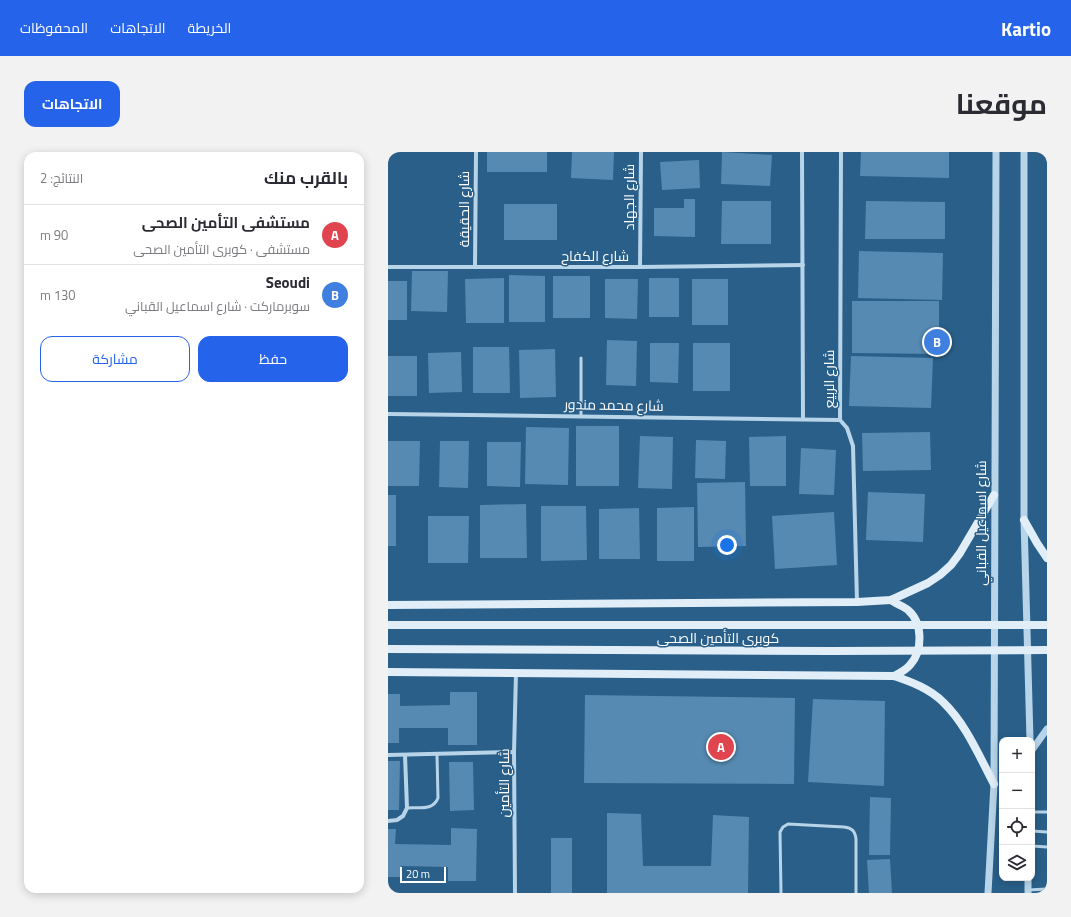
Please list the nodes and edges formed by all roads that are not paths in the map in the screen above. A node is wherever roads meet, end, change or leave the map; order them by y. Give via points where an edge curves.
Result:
1 (476, 152) edge
2 (640, 152) edge
3 (802, 152) edge
4 (841, 152) edge
5 (996, 152) edge
6 (1024, 152) edge
7 (803, 265) junction
8 (475, 266) junction
9 (388, 267) edge
10 (640, 267) junction
11 (581, 358) dead end
12 (388, 414) edge
13 (581, 416) junction
14 (803, 418) junction
15 (840, 420) junction
16 (994, 495) junction
17 (1024, 520) junction
18 (1047, 558) edge
19 (891, 600) junction
20 (857, 602) junction
21 (388, 605) edge
22 (388, 625) edge
23 (1047, 625) edge
24 (388, 649) edge
25 (1047, 650) edge
26 (388, 672) edge
27 (516, 673) junction
28 (894, 676) junction
29 (1047, 729) edge
30 (1030, 737) edge
31 (1035, 746) edge
32 (514, 752) junction
33 (388, 754) edge
34 (437, 754) junction
35 (405, 755) junction
36 (994, 784) junction
37 (407, 808) junction
38 (1035, 812) edge
39 (1047, 812) edge
40 (388, 821) edge
41 (1035, 831) edge
42 (1047, 832) edge
43 (1035, 846) edge
44 (1047, 846) edge
45 (1047, 889) edge
46 (1028, 891) edge
47 (515, 893) edge
48 (781, 893) edge
49 (856, 893) edge
50 (988, 893) edge

1 - 8 street, شارع الحقيقة
2 - 10 street, شارع الجهاد
3 - 7 street, شارع الربيع
4 - 15 street, شارع الربيع
5 - 16 street, شارع اسماعيل القباني
6 - 17 street
7 - 10 street, شارع الكفاح
7 - 14 street, شارع الربيع
8 - 9 street, شارع الكفاح
8 - 10 street, شارع الكفاح
11 - 13 lane
12 - 13 street, شارع محمد مندور
13 - 14 street, شارع محمد مندور
14 - 15 street, شارع محمد مندور
15 - 20 street, شارع الربيع via 847,428 853,446
16 - 19 main road via 951,565 928,583
16 - 36 street, شارع اسماعيل القباني
17 - 18 main road
17 - 30 street
19 - 20 main road
19 - 28 main road via 908,610 918,627 920,637 916,656 910,665
20 - 21 main road
22 - 23 main road, كوبرى التأمين الصحى, bridge
24 - 25 main road, كوبرى التأمين الصحى, bridge
26 - 27 main road
27 - 28 main road
27 - 32 street, شارع التأمين
28 - 36 main road via 912,682 943,702 966,732
29 - 31 street
32 - 34 street
32 - 47 street, شارع التأمين
33 - 35 street
34 - 35 street
34 - 37 lane via 436,804 431,807
35 - 37 street
36 - 50 street, شارع اسماعيل القباني
37 - 40 street via 403,816
38 - 39 lane
41 - 42 lane
43 - 44 lane
45 - 46 lane
48 - 49 lane via 780,832 788,824 844,827 853,830

